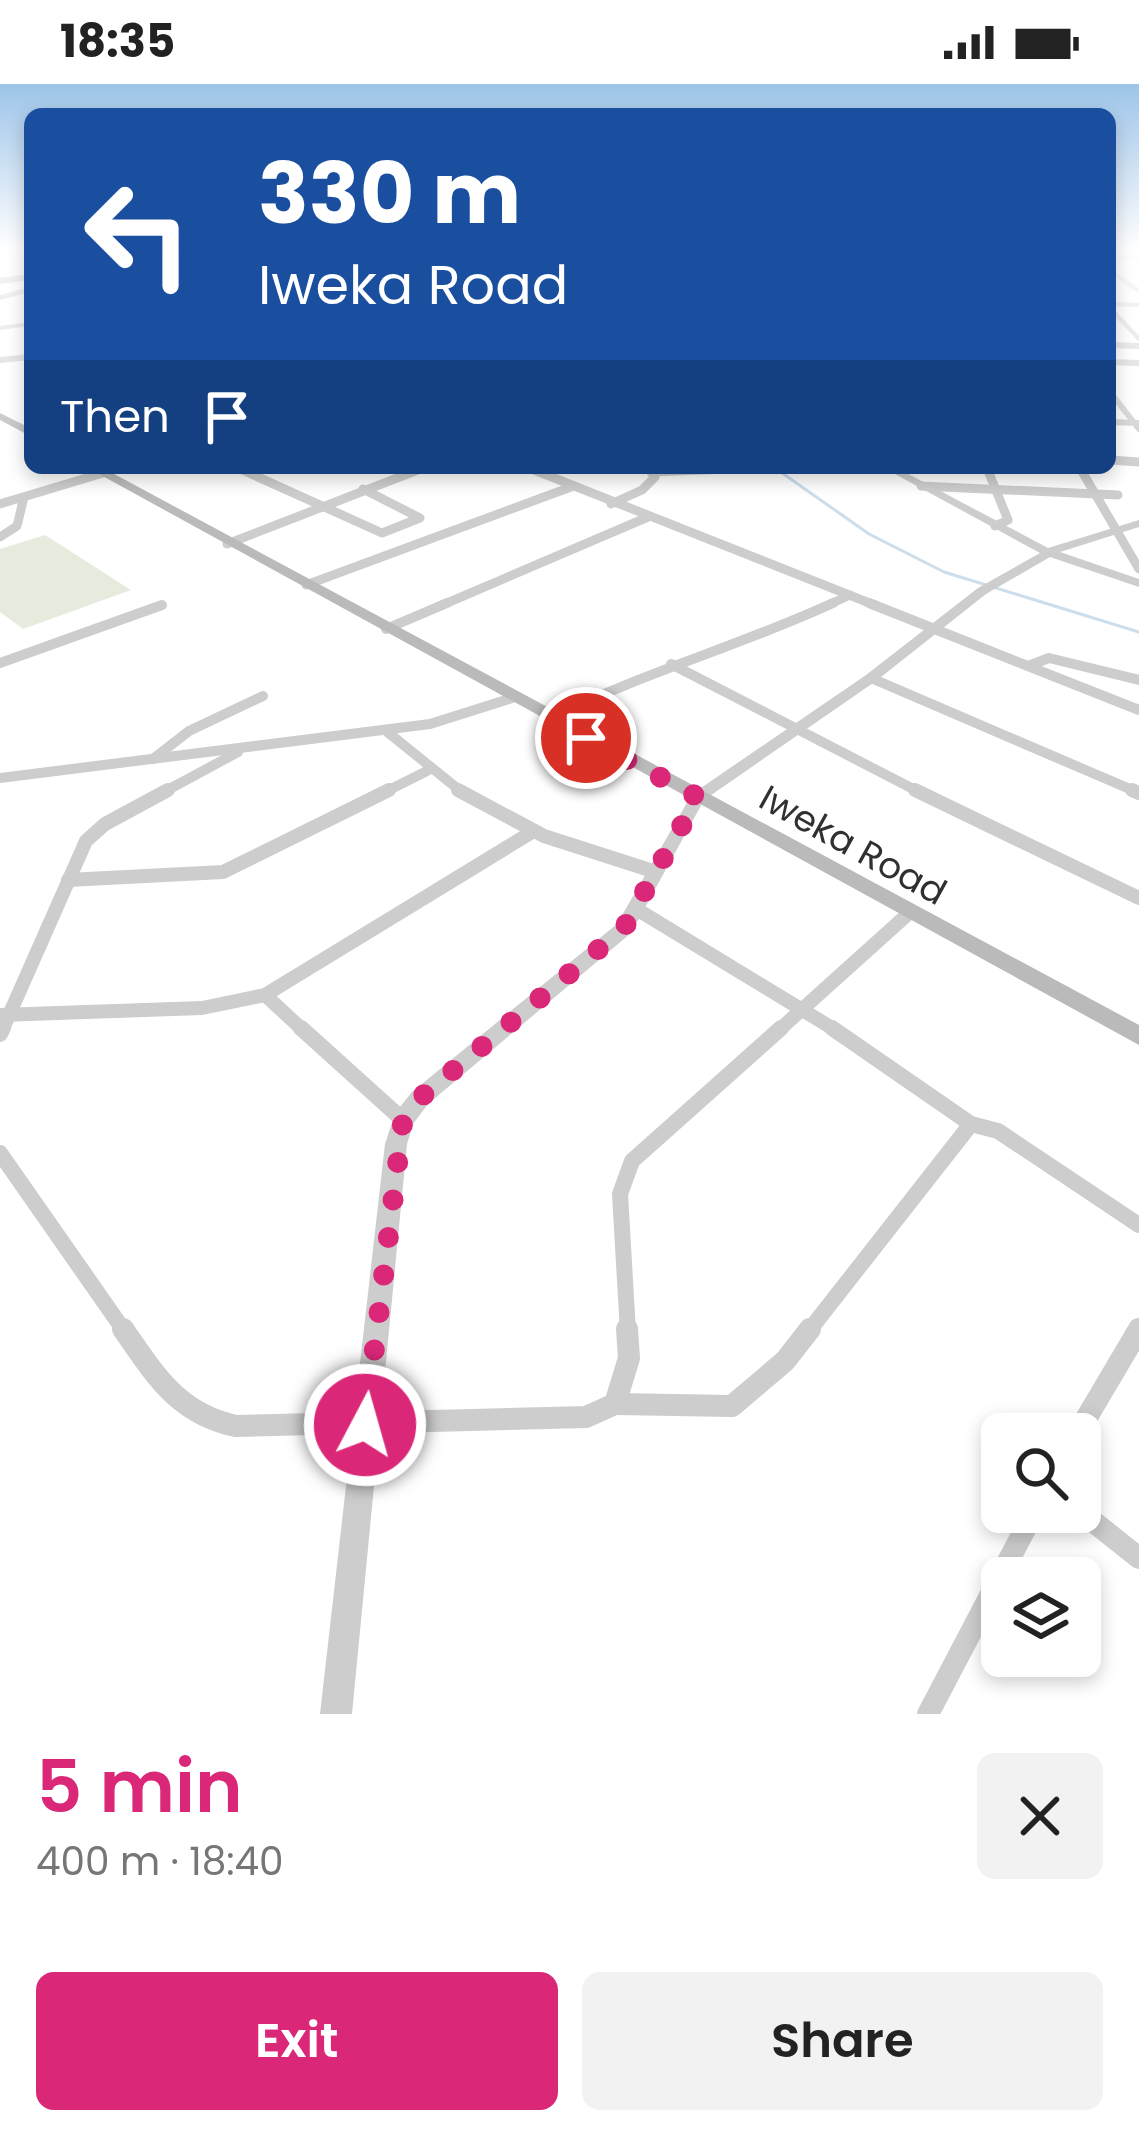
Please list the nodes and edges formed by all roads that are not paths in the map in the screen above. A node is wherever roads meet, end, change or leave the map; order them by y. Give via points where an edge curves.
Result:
1 (1127, 326) edge
2 (1139, 351) edge
3 (1116, 401) edge
4 (1116, 409) edge
5 (1123, 409) junction
6 (1139, 410) edge
7 (1138, 425) edge
8 (88, 474) edge
9 (106, 474) edge
10 (396, 474) edge
11 (406, 474) edge
12 (542, 474) edge
13 (653, 474) edge
14 (900, 474) edge
15 (990, 474) edge
16 (1083, 474) edge
17 (252, 475) edge
18 (401, 476) junction
19 (921, 486) junction
20 (571, 487) junction
21 (363, 489) junction
22 (996, 489) junction
23 (1095, 494) junction
24 (1118, 495) dead end
25 (24, 497) junction
26 (611, 503) junction
27 (0, 505) edge
28 (322, 506) junction
29 (649, 517) junction
30 (1139, 523) edge
31 (994, 526) junction
32 (1115, 528) junction
33 (0, 536) edge
34 (227, 544) junction
35 (1049, 553) junction
36 (1139, 569) edge
37 (1135, 581) edge
38 (306, 585) junction
39 (850, 595) junction
40 (162, 605) dead end
41 (386, 628) junction
42 (929, 628) junction
43 (0, 663) edge
44 (671, 664) junction
45 (1028, 666) junction
46 (871, 678) junction
47 (1139, 680) edge
48 (262, 696) dead end
49 (512, 698) junction
50 (1139, 710) edge
51 (550, 719) junction
52 (386, 730) junction
53 (794, 730) junction
54 (242, 749) junction
55 (151, 760) junction
56 (428, 771) junction
57 (0, 778) edge
58 (1139, 793) edge
59 (698, 797) junction
60 (532, 832) junction
61 (656, 872) junction
62 (68, 880) junction
63 (1139, 898) edge
64 (638, 910) junction
65 (908, 914) junction
66 (265, 995) junction
67 (803, 1007) junction
68 (3, 1015) edge
69 (0, 1034) edge
70 (1139, 1036) edge
71 (403, 1120) junction
72 (971, 1124) junction
73 (0, 1153) edge
74 (1139, 1225) edge
75 (1139, 1330) edge
76 (615, 1404) junction
77 (1090, 1413) edge
78 (365, 1425) junction
79 (1101, 1528) edge
80 (1023, 1533) edge
81 (1139, 1558) edge
82 (336, 1714) edge
83 (928, 1714) edge

1 - 2 street
3 - 5 street
4 - 5 street
5 - 6 street
5 - 7 street
8 - 25 street
9 - 34 main road, Iweka Road
10 - 18 street
11 - 18 street
12 - 20 street
13 - 26 street via 642,490
14 - 19 street
15 - 22 street
16 - 23 street
17 - 28 street
18 - 21 street
19 - 22 street
19 - 31 street
20 - 26 street
20 - 38 street
21 - 28 street
21 - 28 street via 420,518 382,533
22 - 23 street
22 - 31 street via 1008,520
23 - 24 street
23 - 32 street
25 - 27 street
25 - 33 street via 17,526
26 - 29 street
28 - 34 street
29 - 39 street
29 - 41 street
30 - 32 street
31 - 35 street
32 - 35 street
32 - 36 street
34 - 38 main road, Iweka Road
35 - 37 street
35 - 42 street
38 - 41 main road, Iweka Road
39 - 42 street
39 - 44 street via 742,645
40 - 43 street
41 - 49 main road, Iweka Road
42 - 45 street
42 - 46 street
44 - 51 street
44 - 53 street
45 - 47 street via 1049,658
45 - 50 street
46 - 53 street
46 - 58 street
48 - 55 street via 189,731
49 - 51 main road, Iweka Road
49 - 52 street
51 - 59 main road, Iweka Road
52 - 54 street
52 - 56 street
53 - 59 street
53 - 63 street
54 - 55 street
54 - 62 street via 95,831
55 - 57 street
56 - 60 street
56 - 62 street via 223,872
59 - 61 street
59 - 65 main road, Iweka Road
60 - 61 street via 577,853
60 - 66 street
61 - 64 street
62 - 68 street
64 - 67 street
64 - 71 street
65 - 67 street
65 - 70 main road, Iweka Road
66 - 68 street via 202,1008
66 - 71 street
67 - 72 street
67 - 76 street via 622,1178 629,1358
68 - 69 street
71 - 78 street
72 - 74 street via 998,1132
72 - 76 street via 785,1361 731,1406
73 - 78 street via 185,1410 236,1426
75 - 77 street
76 - 78 street via 586,1417
78 - 82 street
79 - 81 street
80 - 83 street

